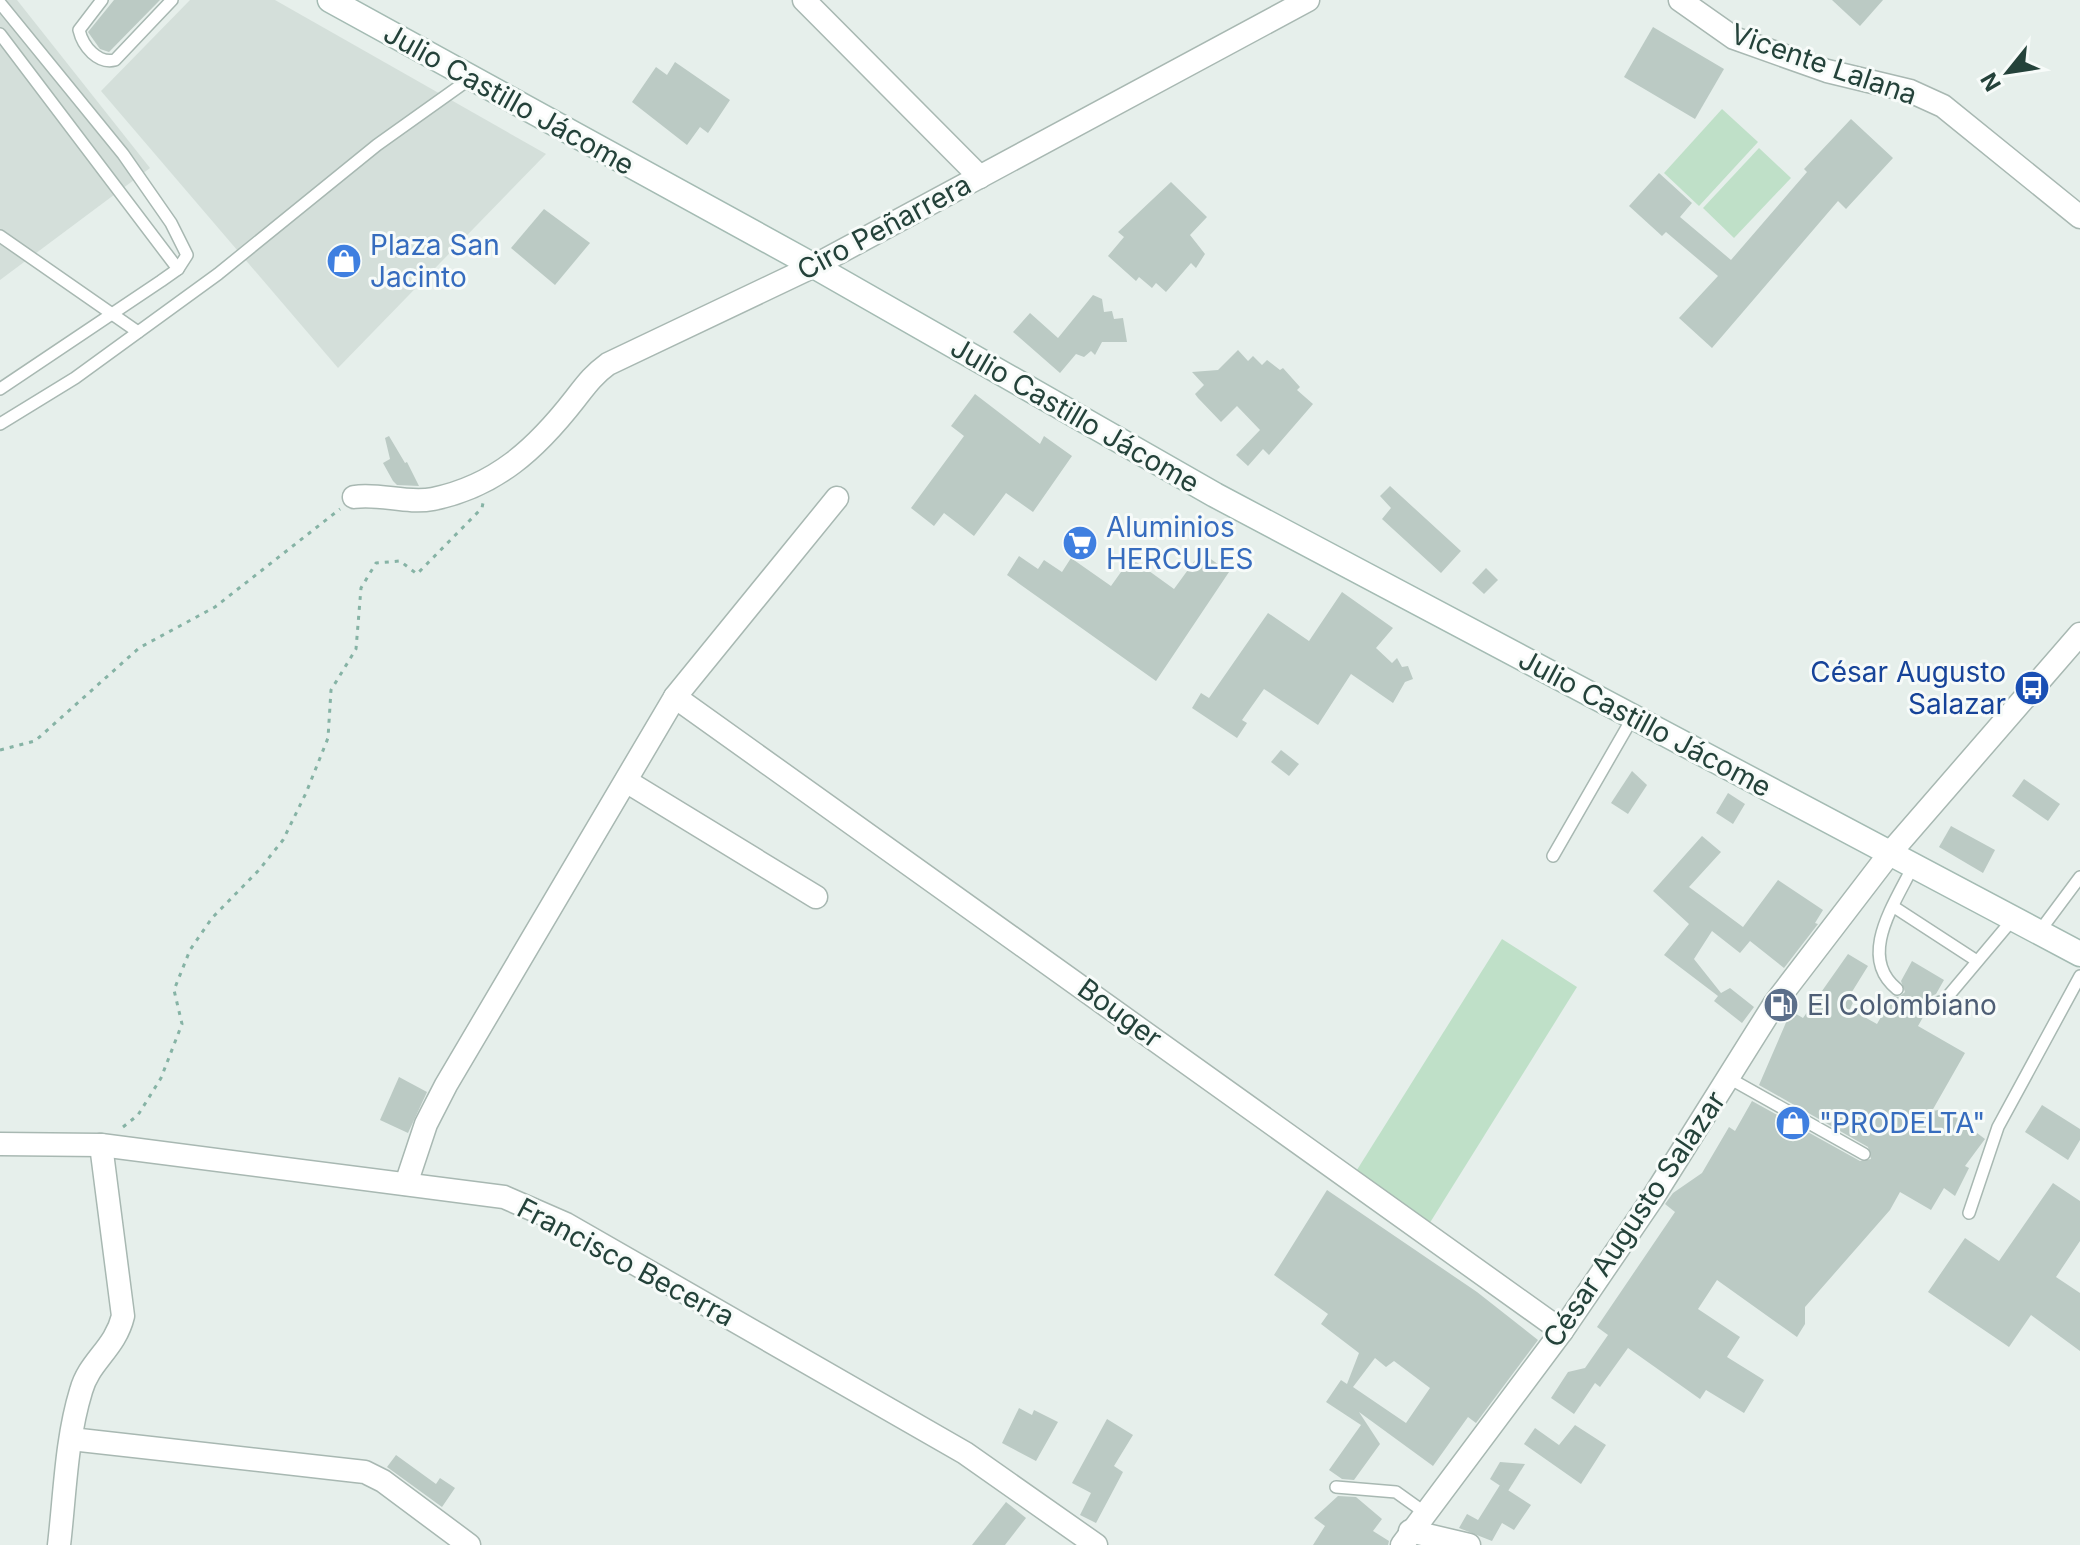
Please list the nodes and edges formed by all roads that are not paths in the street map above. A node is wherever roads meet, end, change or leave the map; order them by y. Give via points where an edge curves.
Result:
1 (102, 0) edge
2 (172, 0) edge
3 (330, 0) edge
4 (804, 0) edge
5 (1308, 0) edge
6 (1680, 0) edge
7 (0, 3) edge
8 (0, 34) edge
9 (471, 78) junction
10 (980, 177) junction
11 (2080, 217) edge
12 (0, 236) edge
13 (814, 266) junction
14 (178, 269) junction
15 (113, 312) junction
16 (138, 332) junction
17 (0, 389) edge
18 (0, 424) edge
19 (354, 497) road end
20 (837, 498) dead end
21 (2080, 634) edge
22 (675, 697) junction
23 (1633, 717) junction
24 (626, 781) junction
25 (1890, 853) junction
26 (1553, 856) dead end
27 (1914, 864) junction
28 (2080, 877) edge
29 (816, 897) dead end
30 (1894, 907) junction
31 (2014, 918) junction
32 (2039, 932) junction
33 (2080, 954) edge
34 (1977, 961) junction
35 (2080, 976) edge
36 (1897, 989) dead end
37 (1930, 1005) dead end
38 (1727, 1077) junction
39 (0, 1144) edge
40 (101, 1145) junction
41 (1864, 1154) dead end
42 (406, 1184) junction
43 (1969, 1213) dead end
44 (1562, 1331) junction
45 (71, 1439) junction
46 (1336, 1487) dead end
47 (1424, 1512) junction
48 (1406, 1538) edge
49 (59, 1545) edge
50 (469, 1545) edge
51 (1096, 1545) edge
52 (1469, 1545) edge

1 - 2 lane via 79,30 98,59 107,62 115,60
3 - 9 main road, Julio Castillo Jácome
4 - 10 street
5 - 10 street, Ciro Peñarrera
6 - 11 street, Vicente Lalana via 1734,38 1827,71 1910,91 1943,106
7 - 14 lane via 123,154 171,223 187,255
8 - 14 lane
9 - 13 main road, Julio Castillo Jácome
9 - 16 lane
10 - 13 street, Ciro Peñarrera
12 - 15 lane
13 - 19 street, Ciro Peñarrera via 608,364 522,456 485,484 431,500
13 - 23 main road, Julio Castillo Jácome via 1215,495
14 - 15 lane
15 - 16 lane
15 - 17 lane
16 - 18 lane
20 - 22 street
21 - 25 street, César Augusto Salazar
22 - 24 street
22 - 44 street, Bouger
23 - 25 main road, Julio Castillo Jácome
23 - 26 lane
24 - 29 street
24 - 42 street via 446,1085
25 - 27 main road, Julio Castillo Jácome
25 - 38 street, César Augusto Salazar via 1775,1003
27 - 30 lane
27 - 31 main road, Julio Castillo Jácome
28 - 32 lane
30 - 34 lane
30 - 36 lane via 1880,937 1877,965
31 - 32 main road, Julio Castillo Jácome
31 - 34 lane
32 - 33 main road, Julio Castillo Jácome
34 - 37 lane via 1944,1001
35 - 43 lane via 1998,1127
38 - 41 lane
38 - 44 street, César Augusto Salazar
39 - 40 street, Francisco Becerra
40 - 42 street, Francisco Becerra
40 - 45 street via 123,1316 118,1337 84,1382
42 - 51 street, Francisco Becerra via 504,1197 566,1224 965,1453
44 - 47 street, César Augusto Salazar
45 - 49 street
45 - 50 street via 365,1472
46 - 47 lane via 1396,1492
47 - 48 street, César Augusto Salazar
48 - 52 street

